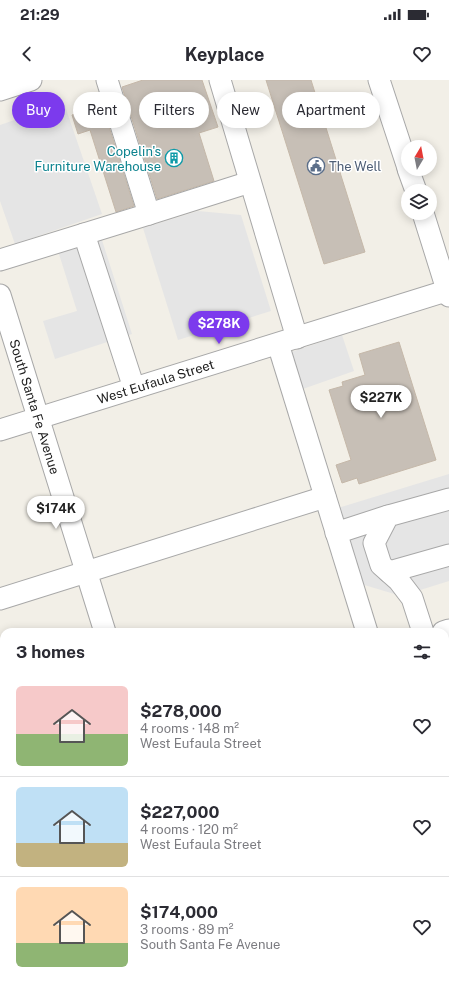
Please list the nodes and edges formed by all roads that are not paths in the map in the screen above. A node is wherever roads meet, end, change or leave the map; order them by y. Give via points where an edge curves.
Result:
1 (31, 80) edge
2 (107, 80) edge
3 (220, 80) edge
4 (379, 80) edge
5 (0, 90) edge
6 (401, 147) edge
7 (250, 182) junction
8 (148, 214) junction
9 (425, 220) edge
10 (84, 234) junction
11 (0, 260) edge
12 (448, 293) edge
13 (0, 295) edge
14 (287, 341) junction
15 (134, 388) junction
16 (38, 418) junction
17 (0, 430) edge
18 (325, 497) junction
19 (449, 499) edge
20 (388, 516) junction
21 (336, 534) junction
22 (449, 555) edge
23 (86, 572) junction
24 (389, 572) junction
25 (0, 599) edge
26 (104, 628) edge
27 (366, 628) edge
28 (422, 628) edge

1 - 5 street
2 - 8 street
3 - 7 street
4 - 6 street
7 - 8 street
7 - 14 street
8 - 10 street
9 - 12 street
10 - 11 street
10 - 15 street
12 - 14 street, West Eufaula Street
13 - 16 street, South Santa Fe Avenue
14 - 15 street, West Eufaula Street
14 - 18 street
15 - 16 street, West Eufaula Street
16 - 17 street, West Eufaula Street
16 - 23 street, South Santa Fe Avenue
18 - 21 street
18 - 23 street
19 - 20 street
20 - 21 street
20 - 24 street via 374,543 381,565
21 - 27 street
22 - 24 street
23 - 25 street
23 - 26 street, South Santa Fe Avenue
24 - 28 street via 412,598

